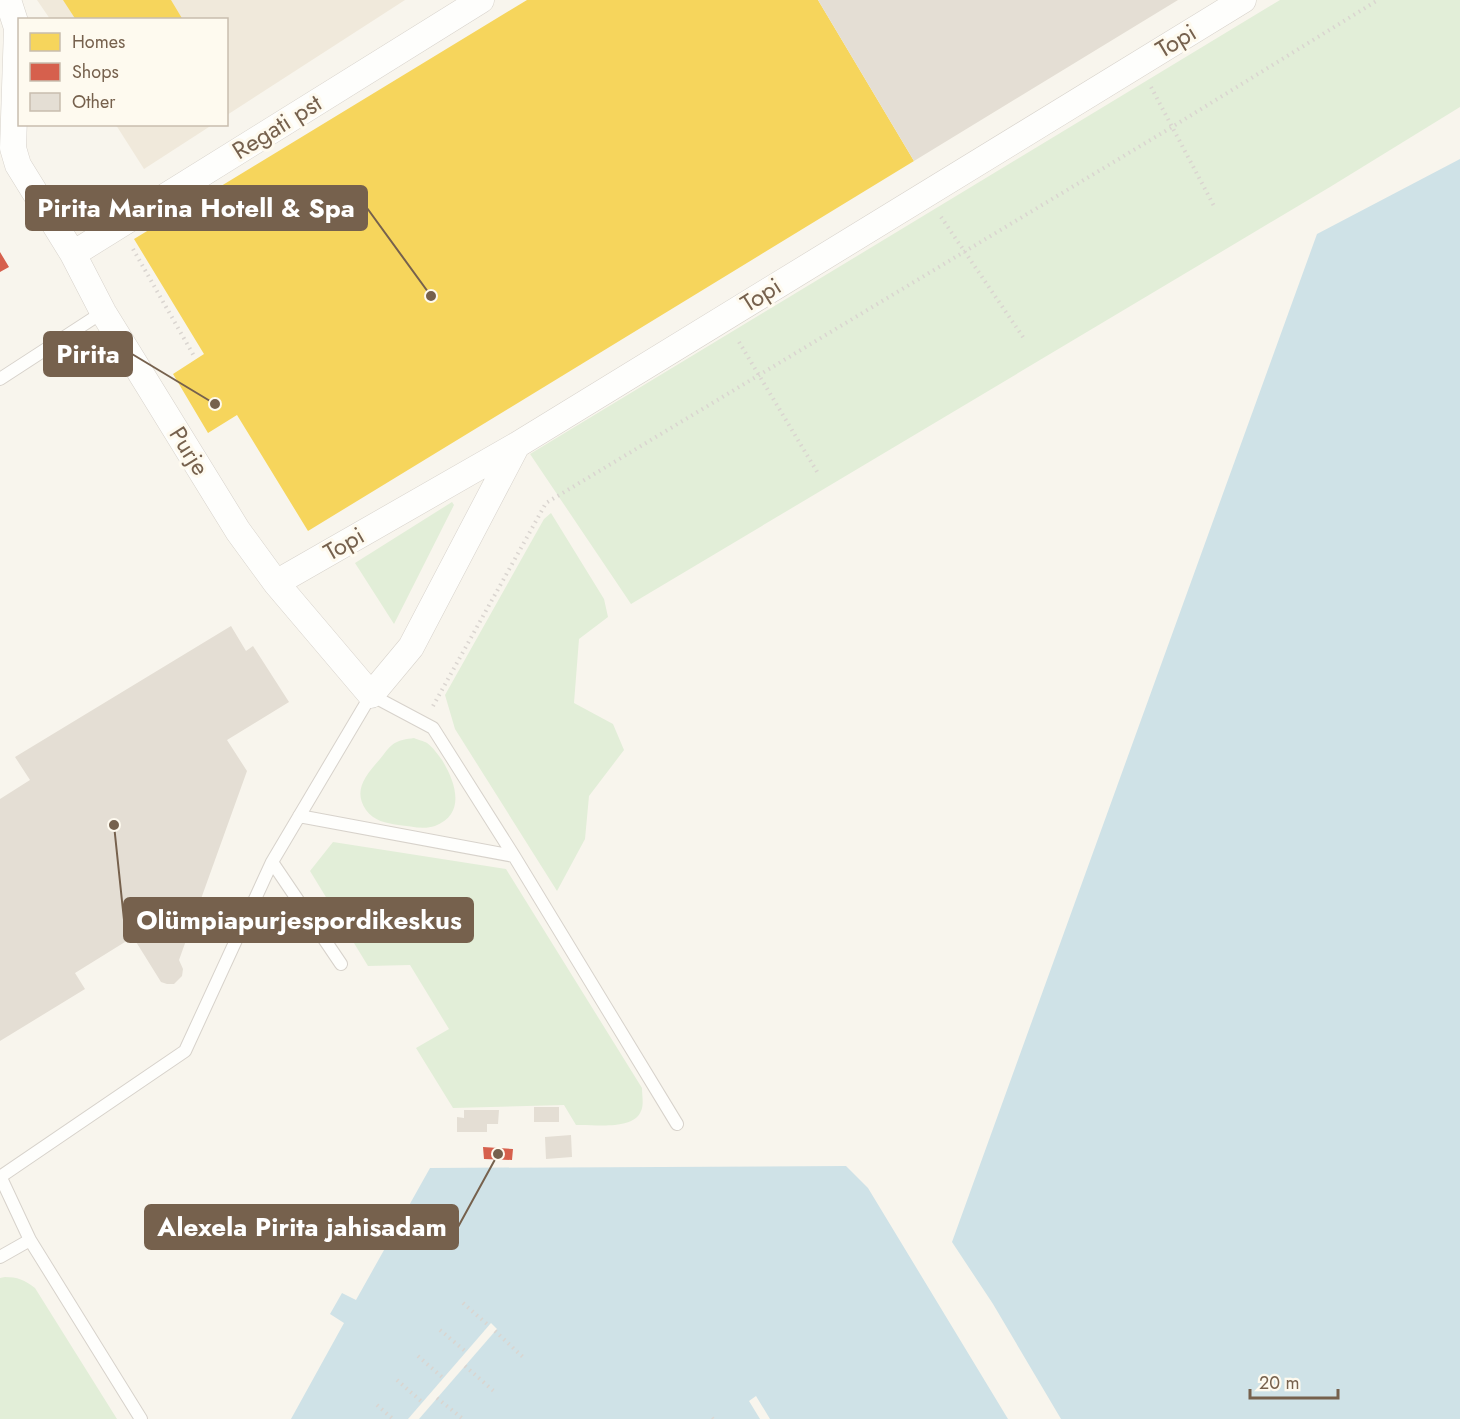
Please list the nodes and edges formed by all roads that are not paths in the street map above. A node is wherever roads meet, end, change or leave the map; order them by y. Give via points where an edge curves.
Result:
1 (8, 0) edge
2 (482, 0) edge
3 (1243, 0) edge
4 (7, 146) edge
5 (73, 254) junction
6 (103, 312) junction
7 (0, 379) edge
8 (517, 445) junction
9 (276, 583) junction
10 (371, 695) junction
11 (299, 816) junction
12 (514, 856) junction
13 (272, 862) junction
14 (341, 963) dead end
15 (677, 1124) dead end
16 (0, 1178) edge
17 (30, 1240) junction
18 (0, 1257) edge
19 (141, 1419) edge

1 - 4 street, Purje via 17,28
2 - 5 street, Regati pst
3 - 8 street, Topi
4 - 5 street, Purje
5 - 6 street, Purje
6 - 7 lane
6 - 9 street, Purje via 238,531
8 - 9 street, Topi
8 - 10 street via 411,647
9 - 10 street, Purje
10 - 11 lane
10 - 12 lane via 433,728
11 - 12 lane
11 - 13 lane
12 - 15 lane
13 - 14 lane
13 - 16 lane via 185,1051
16 - 17 lane
17 - 18 lane
17 - 19 lane

